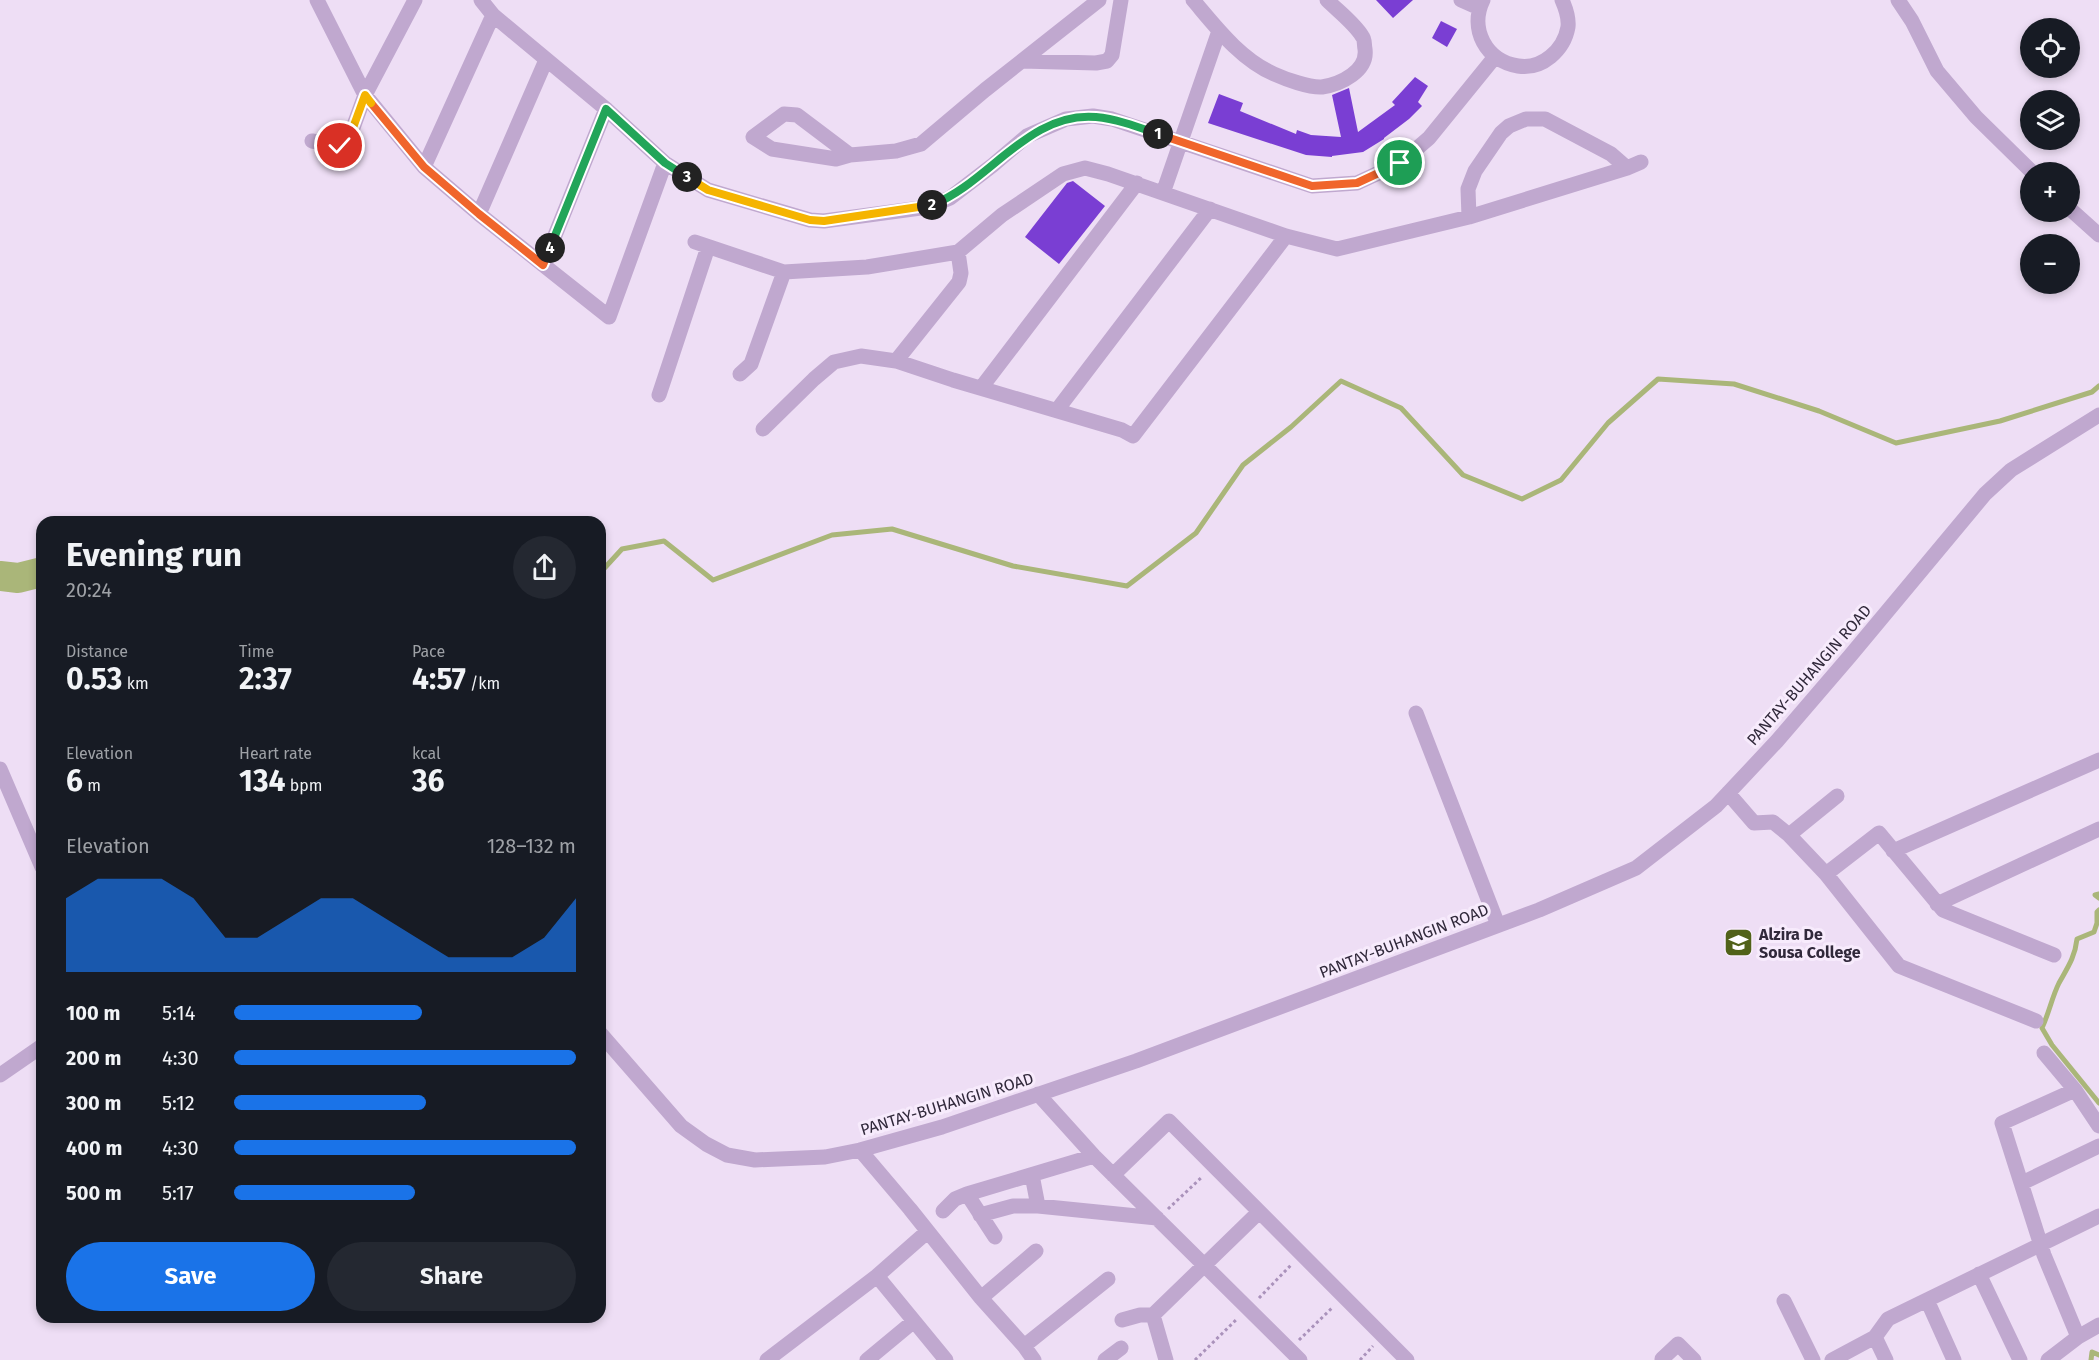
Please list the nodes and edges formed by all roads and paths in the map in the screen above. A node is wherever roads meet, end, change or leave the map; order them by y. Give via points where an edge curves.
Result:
1 (415, 0) edge
2 (481, 0) edge
3 (1099, 0) edge
4 (1121, 0) edge
5 (1193, 0) edge
6 (1327, 0) edge
7 (1461, 0) edge
8 (1562, 0) edge
9 (1898, 0) edge
10 (319, 1) edge
11 (1481, 4) edge
12 (493, 15) junction
13 (1219, 31) junction
14 (1494, 58) junction
15 (546, 60) junction
16 (1022, 61) junction
17 (365, 95) junction
18 (606, 109) junction
19 (312, 141) dead end
20 (1181, 142) junction
21 (850, 155) junction
22 (2022, 162) edge
23 (665, 163) junction
24 (424, 167) junction
25 (1137, 183) junction
26 (1162, 193) junction
27 (1210, 209) junction
28 (479, 214) junction
29 (1469, 217) junction
30 (2080, 217) edge
31 (2099, 235) edge
32 (1286, 236) junction
33 (958, 252) junction
34 (543, 265) junction
35 (784, 272) junction
36 (896, 361) junction
37 (740, 374) dead end
38 (981, 388) junction
39 (659, 395) dead end
40 (1057, 410) junction
41 (2099, 415) edge
42 (763, 429) dead end
43 (1416, 713) dead end
44 (2099, 760) edge
45 (0, 769) edge
46 (1728, 794) junction
47 (1837, 796) dead end
48 (2099, 829) edge
49 (1789, 835) junction
50 (1893, 851) junction
51 (36, 853) edge
52 (1826, 874) junction
53 (1936, 904) junction
54 (1498, 925) junction
55 (2054, 955) dead end
56 (2036, 1021) dead end
57 (606, 1040) edge
58 (36, 1050) edge
59 (2043, 1053) dead end
60 (0, 1075) edge
61 (2075, 1090) junction
62 (1038, 1094) junction
63 (2099, 1126) edge
64 (2099, 1146) edge
65 (860, 1150) junction
66 (1094, 1156) junction
67 (1214, 1166) junction
68 (1032, 1175) junction
69 (1113, 1175) junction
70 (2022, 1183) junction
71 (968, 1194) junction
72 (1038, 1206) junction
73 (943, 1211) dead end
74 (1259, 1212) junction
75 (980, 1215) junction
76 (1157, 1218) junction
77 (2097, 1221) edge
78 (927, 1232) junction
79 (995, 1237) dead end
80 (2042, 1244) junction
81 (1036, 1251) dead end
82 (1205, 1264) junction
83 (1979, 1274) junction
84 (877, 1276) junction
85 (1108, 1280) dead end
86 (1343, 1296) junction
87 (981, 1298) junction
88 (1784, 1300) dead end
89 (1927, 1300) junction
90 (1153, 1315) junction
91 (1122, 1320) dead end
92 (914, 1322) junction
93 (2099, 1325) edge
94 (1875, 1337) junction
95 (2078, 1337) junction
96 (1023, 1347) junction
97 (1121, 1348) dead end
98 (1295, 1355) edge
99 (1662, 1359) edge
100 (767, 1360) edge
101 (867, 1360) edge
102 (946, 1360) edge
103 (1034, 1360) edge
104 (1106, 1360) edge
105 (1166, 1360) edge
106 (1407, 1360) edge
107 (1694, 1360) edge
108 (1813, 1360) edge
109 (1832, 1360) edge
110 (1886, 1360) edge
111 (1954, 1360) edge
112 (2019, 1360) edge
113 (2048, 1360) edge

1 - 17 street
2 - 12 street
3 - 16 street
4 - 16 street via 1112,55 1107,61
5 - 13 street
6 - 13 street via 1364,37 1366,56 1348,78 1321,87 1272,73
7 - 11 street
8 - 14 street via 1568,26 1557,52 1532,66
9 - 22 street via 1937,71
10 - 17 street
11 - 14 street via 1477,24 1481,40
12 - 15 street
12 - 24 street
13 - 20 street
14 - 20 street via 1429,138 1400,163 1357,183 1312,186
15 - 18 street
15 - 28 street
16 - 21 street via 921,144 896,151
17 - 19 street via 350,136 340,146
17 - 24 street
18 - 23 street
18 - 34 street
20 - 23 street via 1112,119 1066,119 1027,136 950,198 928,207 824,221 708,190
20 - 26 street
21 - 21 street via 797,115 784,114 753,137 772,149 836,159
23 - 34 street via 609,317
24 - 28 street
25 - 26 street
25 - 33 street via 1085,168 1063,174 1002,215
25 - 38 street
26 - 27 street
27 - 32 street
27 - 40 street
28 - 34 street
29 - 29 street via 1634,165 1545,119 1526,119 1501,133 1475,171 1468,189
29 - 32 street via 1337,249
30 - 31 street
32 - 40 street via 1133,436
33 - 35 street via 867,267
33 - 36 street via 958,282
35 - 37 street via 751,364
35 - 39 street via 701,244
36 - 38 street
36 - 42 street via 861,356 834,362
38 - 40 street
41 - 46 street, PANTAY-BUHANGIN ROAD via 2011,470 1984,494 1876,626
43 - 54 street
44 - 50 street
45 - 51 street
46 - 49 street via 1755,824 1773,822
46 - 54 street, PANTAY-BUHANGIN ROAD via 1636,868
47 - 49 street
48 - 53 street
49 - 52 street
50 - 52 street via 1879,834
50 - 53 street
52 - 56 street via 1899,966
53 - 55 street
54 - 62 street, PANTAY-BUHANGIN ROAD
57 - 65 street, PANTAY-BUHANGIN ROAD via 681,1126 727,1155 755,1160 791,1159
58 - 60 street
59 - 61 street
61 - 63 street
61 - 70 street via 2002,1122
62 - 65 street, PANTAY-BUHANGIN ROAD
62 - 66 street
64 - 70 street
65 - 78 street
66 - 68 street
66 - 69 street
67 - 69 street via 1169,1121
67 - 74 street
67 - 76 path
68 - 71 street
68 - 72 street
69 - 76 street
70 - 80 street
71 - 73 street via 955,1199
71 - 75 street
72 - 75 street via 1013,1206
72 - 76 street
74 - 82 street
74 - 86 street
75 - 79 street
76 - 82 street
77 - 80 street
78 - 84 street
78 - 87 street
80 - 83 street
80 - 95 street
81 - 87 street
82 - 90 street
82 - 98 street
83 - 89 street
83 - 112 street
84 - 92 street
84 - 100 street
85 - 96 street
86 - 98 path
86 - 106 street
87 - 96 street
88 - 108 street
89 - 94 street via 1888,1319
89 - 111 street
90 - 91 street
90 - 105 street
92 - 101 street
92 - 102 street
93 - 95 street
94 - 109 street
94 - 110 street
95 - 113 street
96 - 103 street
97 - 104 street
99 - 107 street via 1678,1344

